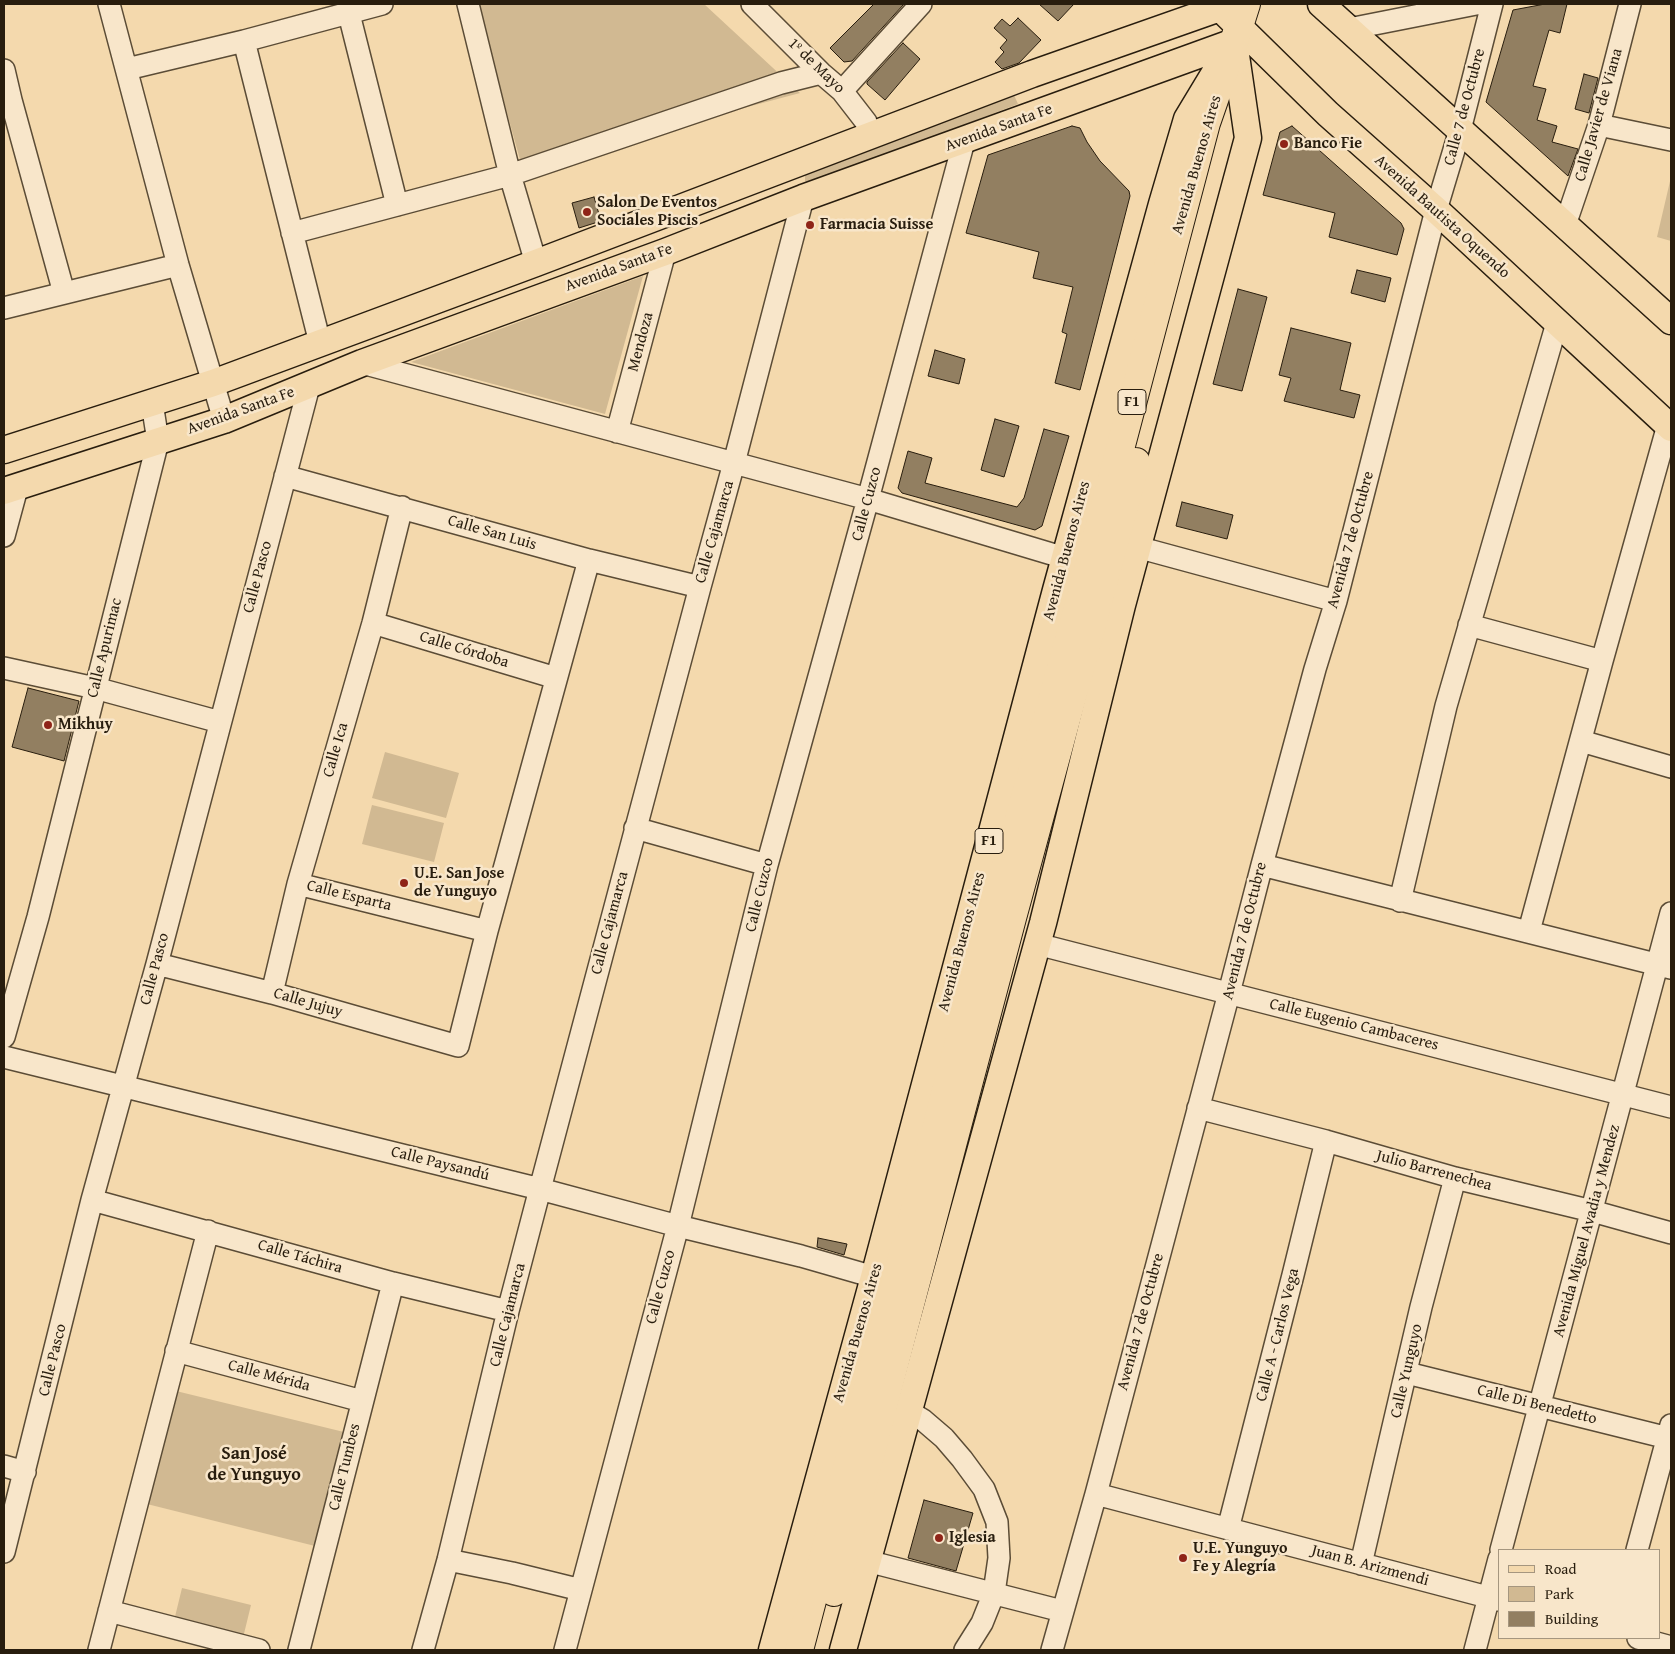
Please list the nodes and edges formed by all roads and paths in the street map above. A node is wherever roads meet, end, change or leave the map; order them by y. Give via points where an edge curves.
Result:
1 (110, 4) edge
2 (382, 4) edge
3 (468, 4) edge
4 (921, 4) edge
5 (1321, 4) edge
6 (1476, 4) edge
7 (1492, 4) edge
8 (1630, 4) edge
9 (755, 5) edge
10 (348, 14) junction
11 (1231, 15) edge
12 (1349, 29) junction
13 (244, 41) junction
14 (127, 69) junction
15 (4, 70) edge
16 (821, 73) junction
17 (842, 90) junction
18 (7, 101) edge
19 (1599, 126) junction
20 (1460, 130) junction
21 (870, 135) junction
22 (1671, 140) edge
23 (964, 141) junction
24 (510, 175) junction
25 (803, 198) junction
26 (396, 205) junction
27 (1436, 210) junction
28 (1565, 225) junction
29 (292, 233) junction
30 (665, 252) junction
31 (536, 263) junction
32 (178, 266) junction
33 (64, 293) junction
34 (4, 308) edge
35 (1556, 322) junction
36 (1671, 322) edge
37 (320, 342) junction
38 (362, 363) junction
39 (213, 383) junction
40 (309, 386) junction
41 (152, 403) junction
42 (224, 420) junction
43 (1670, 426) edge
44 (617, 432) junction
45 (158, 441) junction
46 (4, 450) edge
47 (734, 463) junction
48 (285, 476) junction
49 (10, 489) edge
50 (868, 499) junction
51 (402, 507) junction
52 (4, 536) edge
53 (1138, 547) junction
54 (1066, 558) junction
55 (589, 560) junction
56 (700, 587) junction
57 (1336, 601) junction
58 (372, 623) junction
59 (1469, 625) junction
60 (1602, 661) junction
61 (4, 668) edge
62 (556, 678) junction
63 (95, 688) junction
64 (220, 722) junction
65 (1580, 741) junction
66 (1671, 767) edge
67 (635, 828) junction
68 (767, 865) junction
69 (1262, 865) junction
70 (298, 884) junction
71 (1400, 901) junction
72 (1671, 912) edge
73 (487, 931) junction
74 (1529, 931) junction
75 (1037, 944) junction
76 (157, 964) junction
77 (1664, 966) edge
78 (272, 993) junction
79 (1229, 993) junction
80 (4, 1037) edge
81 (4, 1057) edge
82 (122, 1086) junction
83 (1623, 1094) junction
84 (1671, 1107) edge
85 (1198, 1108) junction
86 (1326, 1141) junction
87 (1455, 1178) junction
88 (540, 1189) junction
89 (92, 1200) junction
90 (1592, 1211) junction
91 (678, 1226) junction
92 (208, 1232) junction
93 (1671, 1233) edge
94 (874, 1277) junction
95 (393, 1283) junction
96 (508, 1311) junction
97 (176, 1351) junction
98 (1407, 1373) junction
99 (362, 1401) junction
100 (1540, 1406) junction
101 (908, 1412) junction
102 (1670, 1432) edge
103 (4, 1466) edge
104 (25, 1472) junction
105 (1096, 1494) junction
106 (1228, 1529) junction
107 (1501, 1549) edge
108 (1637, 1549) edge
109 (4, 1552) edge
110 (448, 1560) junction
111 (867, 1561) junction
112 (1360, 1564) junction
113 (1498, 1567) edge
114 (581, 1590) junction
115 (994, 1593) junction
116 (1494, 1599) edge
117 (109, 1611) junction
118 (1062, 1611) junction
119 (1642, 1639) edge
120 (1671, 1647) edge
121 (99, 1650) edge
122 (259, 1650) edge
123 (299, 1650) edge
124 (423, 1650) edge
125 (564, 1650) edge
126 (772, 1650) edge
127 (798, 1650) edge
128 (818, 1650) edge
129 (843, 1650) edge
130 (965, 1650) edge
131 (1052, 1650) edge
132 (1474, 1650) edge

1 - 14 street
2 - 10 street
3 - 24 street
4 - 17 street
5 - 12 main road
6 - 12 street
7 - 20 street, Calle 7 de Octubre
8 - 19 street, Calle Javier de Viana
9 - 16 street, 1º de Mayo
10 - 13 street
10 - 26 street
11 - 21 main road, Avenida Santa Fe via 1032,74
11 - 23 main road, Avenida Santa Fe
11 - 27 main road, Avenida Bautista Oquendo via 1328,114
11 - 53 main road, Avenida Buenos Aires via 1248,138
11 - 54 main road, Avenida Buenos Aires / F1 via 1187,119
11 - 127 highway, Avenida Buenos Aires / F1 via 1201,142
11 - 128 highway, Avenida Buenos Aires / F1 via 1224,124 1205,201
12 - 20 main road
13 - 14 street
13 - 29 street
14 - 32 street
15 - 18 street
16 - 17 street, 1º de Mayo
16 - 24 street via 781,83
17 - 21 street, 1º de Mayo via 862,116
18 - 33 street
19 - 22 street
19 - 28 street, Calle Javier de Viana
20 - 27 street, Calle 7 de Octubre
20 - 28 main road
21 - 31 main road, Avenida Santa Fe
23 - 25 main road, Avenida Santa Fe
23 - 50 street, Calle Cuzco
24 - 26 street
24 - 31 street
25 - 30 main road, Avenida Santa Fe
25 - 47 street, Calle Cajamarca
26 - 29 street
27 - 35 main road, Avenida Bautista Oquendo
27 - 57 street, Avenida 7 de Octubre
28 - 36 main road
29 - 37 street
30 - 38 main road, Avenida Santa Fe
30 - 44 street, Mendoza
31 - 37 main road, Avenida Santa Fe
32 - 33 street
32 - 39 street
33 - 34 street
35 - 43 main road, Avenida Bautista Oquendo
35 - 59 street
37 - 39 main road, Avenida Santa Fe
38 - 40 main road, Avenida Santa Fe
38 - 44 street
39 - 41 main road, Avenida Santa Fe
39 - 42 street
40 - 42 main road, Avenida Santa Fe
40 - 48 street, Calle Pasco
41 - 45 street, Calle Apurimac
41 - 46 main road, Avenida Santa Fe
42 - 45 main road, Avenida Santa Fe
43 - 60 street
44 - 47 street
45 - 49 main road, Avenida Santa Fe
45 - 63 street, Calle Apurimac
47 - 50 street
47 - 56 street, Calle Cajamarca
48 - 51 street, Calle San Luis
48 - 64 street, Calle Pasco
49 - 52 street
50 - 54 street
50 - 68 street, Calle Cuzco
51 - 55 street, Calle San Luis
51 - 58 street, Calle Ica
53 - 57 street
53 - 75 main road, Avenida Buenos Aires
54 - 94 main road, Avenida Buenos Aires / F1
55 - 56 street, Calle San Luis
55 - 62 street
56 - 67 street, Calle Cajamarca
57 - 69 street, Avenida 7 de Octubre
58 - 62 street, Calle Córdoba
58 - 70 street, Calle Ica
59 - 60 street
59 - 71 street via 1446,706
60 - 65 street
61 - 63 street
62 - 73 street
63 - 64 street
63 - 80 street, Calle Apurimac via 38,917
64 - 76 street, Calle Pasco
65 - 66 street
65 - 74 street
67 - 68 street
67 - 88 street, Calle Cajamarca
68 - 91 street, Calle Cuzco
69 - 71 street
69 - 79 street, Avenida 7 de Octubre
70 - 73 street, Calle Esparta
70 - 78 street, Calle Ica
71 - 74 street
72 - 77 street, Avenida Miguel Avadia y Mendez
73 - 78 street, Calle Jujuy via 458,1046
74 - 77 street
75 - 79 street, Calle Eugenio Cambaceres
75 - 101 main road, Avenida Buenos Aires
76 - 78 street, Calle Jujuy
76 - 82 street, Calle Pasco
77 - 83 street, Avenida Miguel Avadia y Mendez
79 - 83 street, Calle Eugenio Cambaceres
79 - 85 street, Avenida 7 de Octubre
81 - 82 street, Calle Paysandú
82 - 88 street, Calle Paysandú
82 - 89 street, Calle Pasco
83 - 84 street, Calle Eugenio Cambaceres
83 - 90 street, Avenida Miguel Avadia y Mendez
85 - 86 street, Julio Barrenechea
85 - 105 street, Avenida 7 de Octubre
86 - 87 street, Julio Barrenechea
86 - 106 street, Calle A - Carlos Vega
87 - 90 street, Julio Barrenechea
87 - 98 street, Calle Yunguyo
88 - 91 street, Calle Paysandú
88 - 96 street, Calle Cajamarca
89 - 92 street, Calle Táchira
89 - 104 street, Calle Pasco
90 - 93 street, Julio Barrenechea
90 - 100 street, Avenida Miguel Avadia y Mendez
91 - 94 street, Calle Paysandú
91 - 114 street, Calle Cuzco
92 - 95 street, Calle Táchira
92 - 97 street
94 - 126 main road, Avenida Buenos Aires / F1
95 - 96 street, Calle Táchira
95 - 99 street, Calle Tumbes
96 - 110 street, Calle Cajamarca
97 - 99 street, Calle Mérida
97 - 117 street
98 - 100 street, Calle Di Benedetto
98 - 112 street, Calle Yunguyo
99 - 123 street, Calle Tumbes
100 - 102 street, Calle Di Benedetto
100 - 107 street, Avenida Miguel Avadia y Mendez
101 - 111 main road, Avenida Buenos Aires
101 - 115 street via 944,1438 984,1489 997,1522 999,1558
102 - 108 street
103 - 104 street
104 - 109 street, Calle Pasco
105 - 106 street, Juan B. Arizmendi
105 - 118 street, Avenida 7 de Octubre
106 - 112 street, Juan B. Arizmendi
110 - 114 street
110 - 124 street, Calle Cajamarca
111 - 115 street
111 - 129 main road, Avenida Buenos Aires
112 - 116 street, Juan B. Arizmendi
113 - 116 street
114 - 125 street, Calle Cuzco
115 - 118 street
115 - 130 street via 982,1623
116 - 132 street
117 - 121 street
117 - 122 street
118 - 131 street, Avenida 7 de Octubre
119 - 120 street

